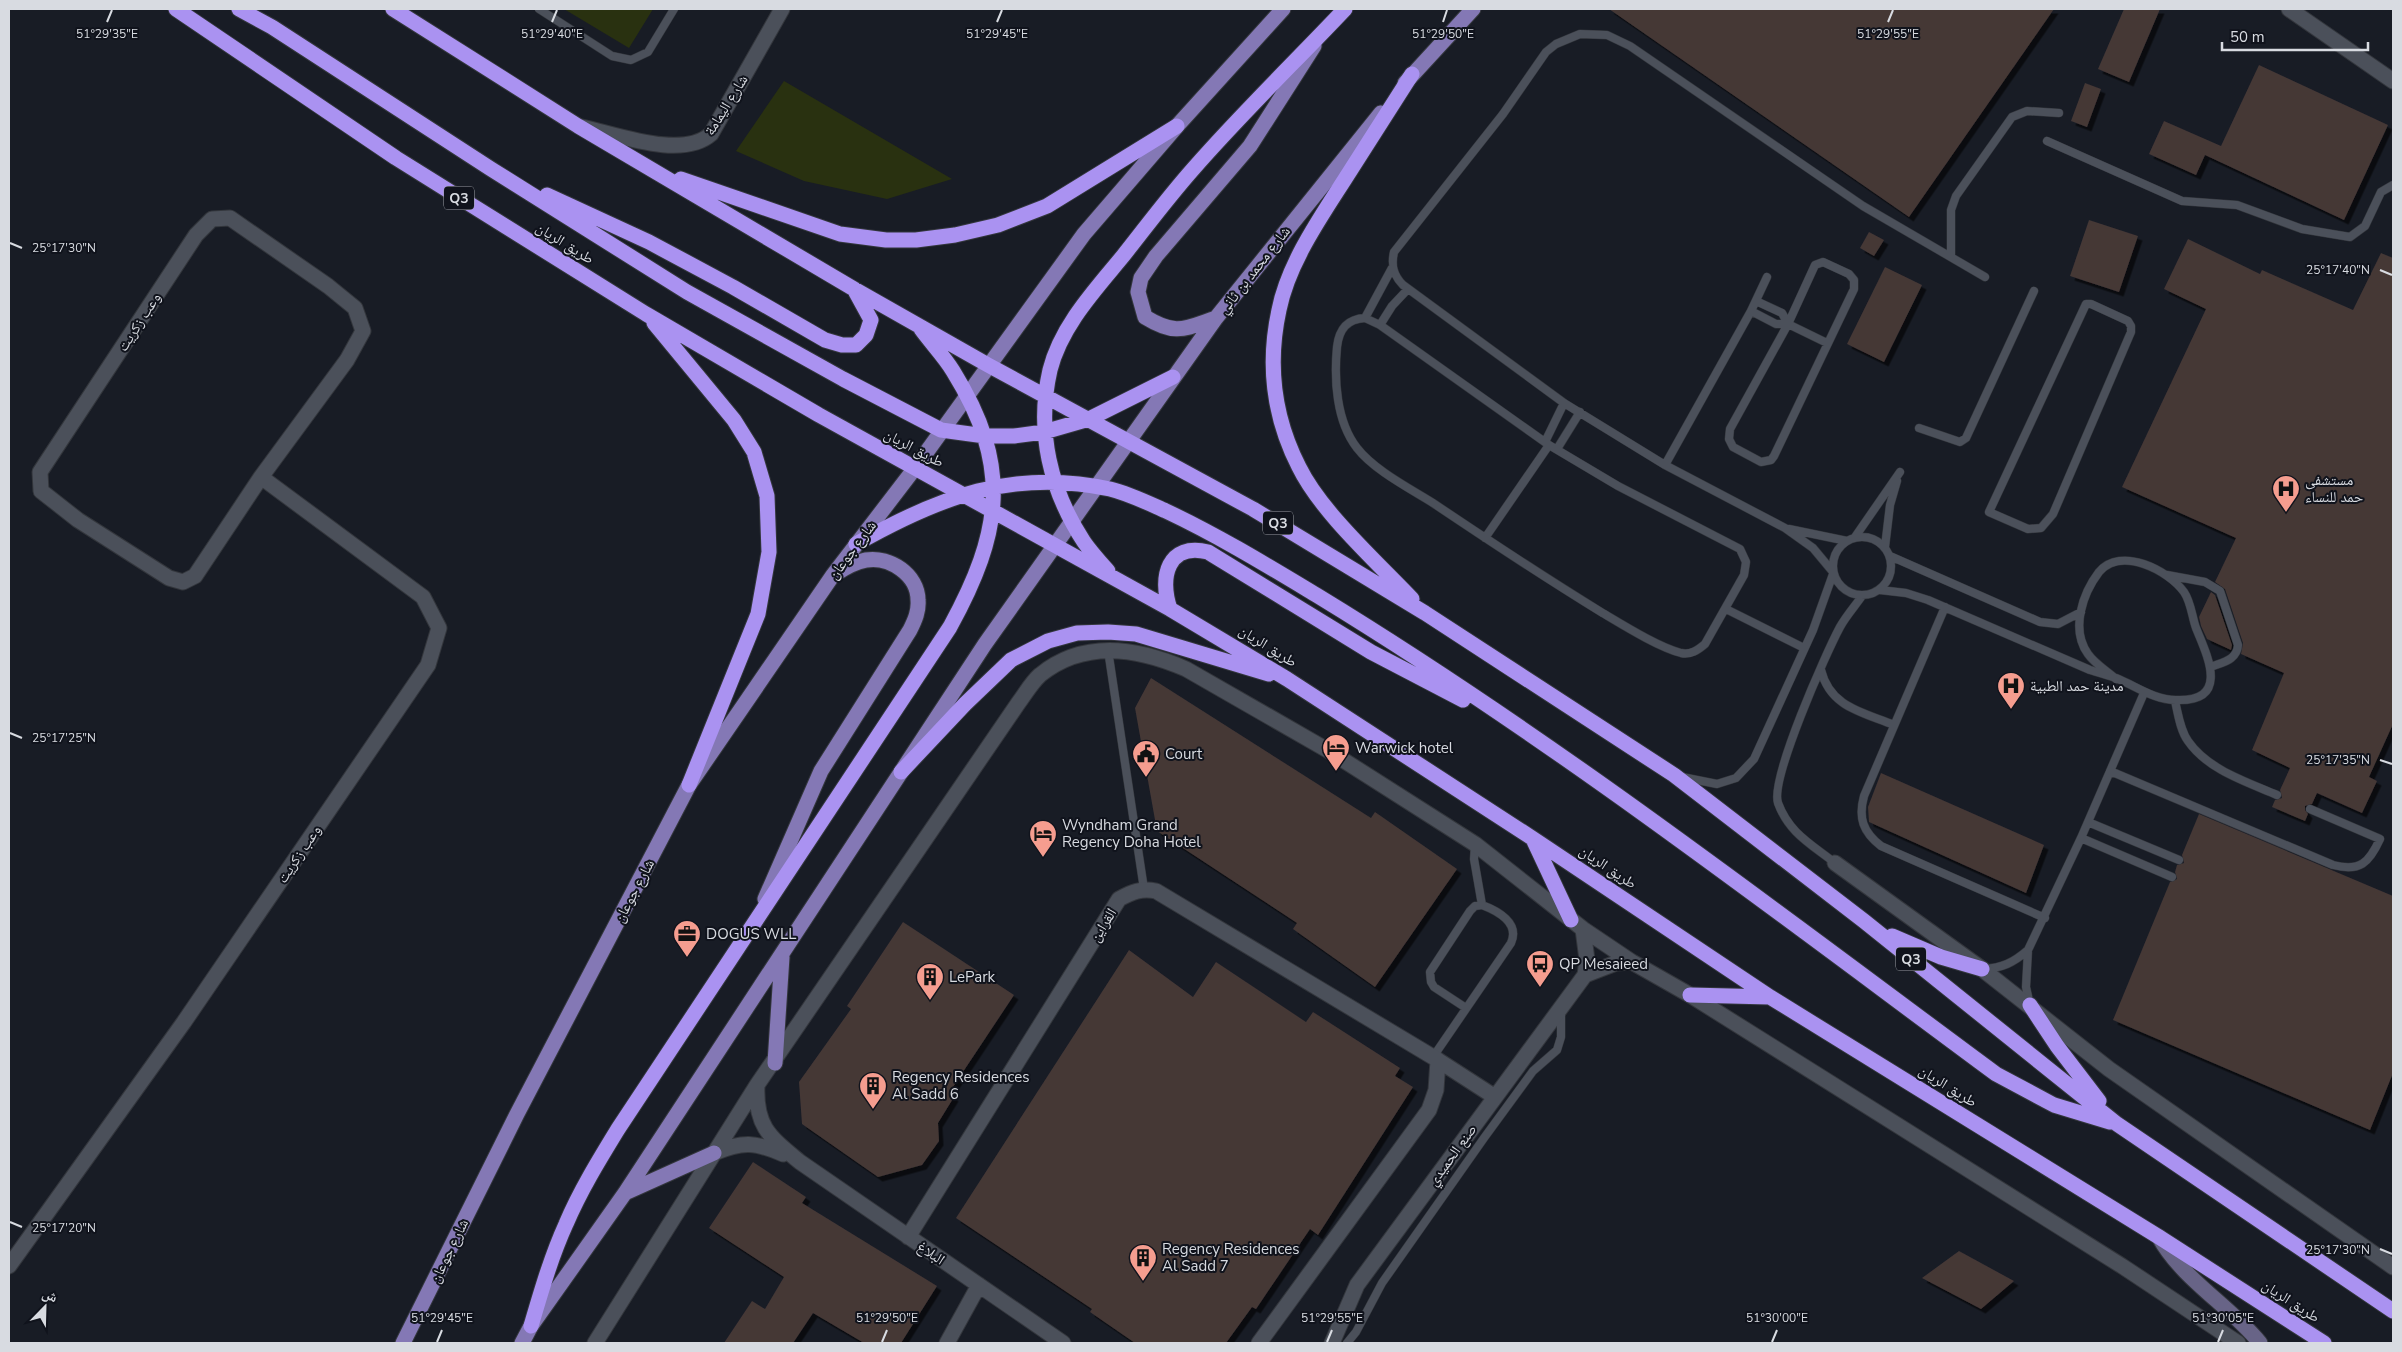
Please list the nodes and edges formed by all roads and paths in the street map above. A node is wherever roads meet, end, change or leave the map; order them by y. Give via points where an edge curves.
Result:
1 (176, 9) edge
2 (239, 9) edge
3 (393, 9) edge
4 (539, 9) edge
5 (674, 9) edge
6 (782, 9) edge
7 (1283, 9) edge
8 (1345, 9) edge
9 (1473, 9) edge
10 (2290, 9) edge
11 (1323, 32) junction
12 (1412, 74) junction
13 (2393, 82) edge
14 (2059, 114) dead end
15 (578, 126) junction
16 (1177, 126) junction
17 (2047, 141) dead end
18 (645, 166) junction
19 (491, 169) junction
20 (2393, 185) edge
21 (1951, 257) junction
22 (1392, 268) junction
23 (1767, 277) dead end
24 (1985, 277) dead end
25 (854, 289) junction
26 (1408, 289) junction
27 (2034, 291) dead end
28 (1756, 301) junction
29 (1751, 311) junction
30 (646, 314) junction
31 (1216, 318) junction
32 (1365, 318) junction
33 (1788, 324) junction
34 (918, 325) junction
35 (1380, 325) junction
36 (1827, 343) junction
37 (988, 365) junction
38 (1173, 377) junction
39 (967, 393) junction
40 (1046, 396) junction
41 (1564, 403) junction
42 (1580, 412) junction
43 (1089, 419) junction
44 (1919, 428) dead end
45 (941, 430) junction
46 (1044, 432) junction
47 (985, 436) junction
48 (1128, 442) junction
49 (1547, 443) junction
50 (1556, 449) junction
51 (1665, 465) junction
52 (914, 468) junction
53 (261, 477) junction
54 (1054, 482) junction
55 (994, 486) junction
56 (1096, 487) junction
57 (962, 494) junction
58 (994, 511) junction
59 (1989, 512) joint
60 (1072, 521) junction
61 (1785, 528) junction
62 (1855, 537) junction
63 (1485, 538) junction
64 (1847, 541) junction
65 (856, 544) junction
66 (1055, 545) junction
67 (1885, 547) junction
68 (1890, 556) junction
69 (1833, 573) junction
70 (2163, 574) junction
71 (833, 575) junction
72 (1112, 576) junction
73 (1880, 590) junction
74 (1862, 596) junction
75 (1945, 607) junction
76 (1170, 609) junction
77 (1726, 609) junction
78 (2080, 612) junction
79 (1424, 613) junction
80 (1804, 648) junction
81 (1108, 650) junction
82 (2212, 667) junction
83 (1821, 670) junction
84 (1287, 679) junction
85 (2116, 679) junction
86 (2144, 693) junction
87 (2174, 700) junction
88 (1894, 725) junction
89 (1531, 735) junction
90 (2110, 770) junction
91 (901, 772) junction
92 (1674, 775) junction
93 (690, 785) junction
94 (2277, 795) dead end
95 (2310, 809) dead end
96 (2088, 822) junction
97 (1532, 838) junction
98 (2081, 838) junction
99 (1475, 844) junction
100 (2179, 860) dead end
101 (1835, 863) joint
102 (2172, 877) dead end
103 (1144, 889) junction
104 (1482, 905) junction
105 (2045, 918) junction
106 (756, 919) junction
107 (1571, 920) junction
108 (1864, 921) junction
109 (1583, 929) junction
110 (2028, 950) junction
111 (782, 956) junction
112 (1632, 962) junction
113 (1982, 969) junction
114 (1585, 975) junction
115 (1690, 995) junction
116 (1770, 996) junction
117 (2030, 1005) junction
118 (1562, 1007) junction
119 (1466, 1008) junction
120 (1435, 1059) junction
121 (775, 1062) junction
122 (757, 1085) junction
123 (1495, 1097) junction
124 (2117, 1124) junction
125 (714, 1152) junction
126 (800, 1162) junction
127 (625, 1193) junction
128 (908, 1237) junction
129 (2160, 1237) junction
130 (9, 1266) edge
131 (2393, 1268) edge
132 (979, 1285) junction
133 (2393, 1311) edge
134 (531, 1326) junction
135 (403, 1343) edge
136 (522, 1343) edge
137 (595, 1343) edge
138 (947, 1343) edge
139 (1063, 1343) edge
140 (1259, 1343) edge
141 (1332, 1343) edge
142 (1347, 1343) edge
143 (2238, 1343) edge
144 (2260, 1343) edge
145 (2324, 1343) edge

1 - 30 highway, طريق الريان / Q3 via 396,158
2 - 19 highway
3 - 15 highway, Q3
4 - 5 lane via 612,56 631,60 648,52
6 - 15 street, شارع اليمامة via 705,140 682,146 660,144
7 - 16 main road
8 - 11 highway
9 - 12 main road, شارع محمد بن ثاني
10 - 13 street
11 - 31 main road via 1250,146 1141,278 1138,292 1145,317 1160,326 1180,331
11 - 40 highway via 1193,168 1076,315 1059,345
12 - 31 main road, شارع محمد بن ثاني
12 - 79 highway via 1320,218 1296,264 1279,309 1272,363 1274,396 1282,427 1299,468 1322,502
14 - 21 lane via 2027,111 2012,118 1956,196 1952,210
15 - 18 highway, Q3
16 - 18 highway via 1047,206 998,225 916,240 840,234
16 - 37 main road via 1084,234
17 - 20 lane via 2182,201 2237,204 2302,229 2350,237 2365,226 2381,192
18 - 25 highway, Q3
19 - 25 highway via 649,242 824,340 856,345 866,334 871,320
19 - 45 highway via 687,292
21 - 22 lane via 1863,206 1624,43 1593,33 1568,38 1546,52 1503,114 1398,244
21 - 24 lane
22 - 26 lane via 1398,281
22 - 32 lane
23 - 28 lane
25 - 34 highway, Q3
26 - 35 lane
26 - 41 lane
27 - 44 lane via 1966,438 1960,442
28 - 29 lane
28 - 33 lane via 1782,313
29 - 33 lane via 1776,324
29 - 51 lane
30 - 52 highway, طريق الريان / Q3
30 - 93 highway via 734,420 754,452 767,496 769,552 758,614
31 - 38 main road, شارع محمد بن ثاني
32 - 35 lane
32 - 63 lane via 1346,324 1338,343 1335,367 1342,420 1348,436 1369,461
33 - 36 lane
33 - 36 lane via 1815,265 1823,262 1849,274 1854,280 1854,289
33 - 36 lane via 1729,434 1733,447 1762,462 1774,456
34 - 37 highway, Q3
34 - 39 highway
35 - 49 lane
37 - 39 main road
37 - 40 highway, Q3
38 - 43 highway
38 - 48 main road, شارع محمد بن ثاني
39 - 45 main road
39 - 47 highway
40 - 43 highway, Q3
40 - 46 highway
41 - 42 lane
41 - 49 lane
42 - 50 lane
42 - 51 lane
43 - 46 highway
43 - 48 highway, Q3
45 - 47 highway
45 - 52 main road
46 - 47 highway
46 - 54 highway
47 - 55 highway
48 - 56 main road, شارع محمد بن ثاني
48 - 79 highway, Q3 via 1261,514
49 - 50 lane
49 - 63 lane
50 - 77 lane via 1618,486 1740,549 1746,562 1744,575
51 - 61 lane
52 - 57 highway, طريق الريان / Q3
52 - 65 main road, شارع جوعان
53 - 53 street, وعب زكريت via 347,360 363,331 355,308 328,286 230,218 212,219 196,235 40,472 41,491 78,520 169,578 184,582 195,576 208,560
53 - 130 street, وعب زكريت via 423,596 440,628 428,665 189,1014
54 - 55 highway
54 - 56 highway
54 - 60 highway
55 - 57 highway
55 - 58 highway
56 - 60 main road, شارع محمد بن ثاني
56 - 89 highway via 1137,497 1254,558 1367,626
57 - 58 highway, طريق الريان / Q3
57 - 65 highway via 895,522
58 - 66 highway, طريق الريان / Q3
58 - 106 highway via 982,557 950,627
59 - 59 lane via 2028,529 2040,528 2050,520 2131,332 2128,321 2086,304
60 - 66 main road, شارع محمد بن ثاني
60 - 72 highway via 1085,544
61 - 64 lane
61 - 69 lane via 1813,548
62 - 64 lane
62 - 67 lane via 1876,540
62 - 67 lane via 1900,472 1890,504
63 - 77 lane via 1624,626 1683,654 1695,652 1705,644
64 - 69 lane via 1835,554
65 - 71 main road, شارع جوعان
66 - 72 highway, طريق الريان / Q3
66 - 91 main road
67 - 68 lane
68 - 73 lane via 1891,574
68 - 78 lane via 2040,622 2058,624
69 - 74 lane via 1844,590
69 - 80 lane
70 - 78 lane via 2124,560 2105,566 2090,586
70 - 82 lane via 2186,594
70 - 82 lane via 2205,582 2220,591 2238,645 2233,658
71 - 93 main road, شارع جوعان
71 - 106 main road via 851,564 866,560 894,564 916,586 917,615 821,771
72 - 76 highway, طريق الريان / Q3
73 - 74 lane
73 - 75 lane via 1906,593
74 - 83 lane via 1840,627
75 - 85 lane
75 - 88 lane
76 - 84 highway, طريق الريان / Q3
76 - 89 highway via 1164,582 1170,564 1187,551 1208,552 1371,652
77 - 80 lane
78 - 85 lane via 2079,628 2086,652
79 - 92 highway, Q3
80 - 92 lane via 1754,759 1736,778 1717,784
81 - 99 street via 1134,652 1164,660 1209,681 1329,751
81 - 103 lane
81 - 121 street via 1081,654 1064,661 1040,676 1018,702
82 - 87 lane via 2210,682 2204,692 2194,699
83 - 88 lane via 1836,700
83 - 101 lane via 1781,771 1777,800 1790,828
84 - 91 highway via 1136,634 1077,633 1048,641 1011,660 964,704
84 - 97 highway, طريق الريان / Q3
85 - 86 lane
86 - 87 lane
86 - 90 lane
87 - 94 lane via 2187,740 2200,754 2238,778
88 - 105 lane via 1860,810 1862,824 1870,837 1881,846
89 - 124 highway via 1996,1074 2054,1105
90 - 95 lane via 2333,865 2347,868 2362,865 2373,856 2380,839
90 - 96 lane
91 - 111 main road
92 - 108 highway, Q3
93 - 135 main road, شارع جوعان via 517,1114
96 - 98 lane
96 - 100 lane
97 - 107 highway
97 - 116 highway, طريق الريان / Q3
98 - 102 lane
98 - 105 lane
99 - 104 lane via 1474,859
99 - 107 street
101 - 113 street
103 - 120 street via 1156,891
103 - 128 street, القراين via 1119,899
104 - 119 lane via 1509,921 1515,935
104 - 119 lane via 1470,911 1430,972 1430,982 1434,987
105 - 110 lane
106 - 134 highway via 589,1176 566,1224
107 - 109 street
108 - 113 highway via 1941,957
108 - 124 highway, Q3
109 - 112 street
109 - 114 street via 1587,960
110 - 113 lane via 2015,962 1999,968
110 - 117 lane via 2026,978
111 - 121 main road
111 - 127 main road
112 - 114 street via 1616,963
112 - 115 street
113 - 117 street
114 - 118 street, صنع الحميدي
115 - 116 highway
115 - 143 street via 2122,1266
116 - 129 highway, طريق الريان / Q3
117 - 124 highway
117 - 131 street via 2109,1069
118 - 123 street, صنع الحميدي
118 - 142 lane via 1557,1050 1533,1071 1484,1138 1382,1282
119 - 120 lane
120 - 123 street
120 - 140 street via 1436,1090 1429,1110
121 - 122 street
122 - 125 street
122 - 126 street, البلاغ via 756,1101 763,1127
123 - 141 street, صنع الحميدي via 1357,1285
124 - 133 highway, Q3
125 - 126 street, البلاغ via 741,1143 753,1143
125 - 127 main road
125 - 137 street
126 - 128 street, البلاغ
127 - 134 main road
128 - 132 street, البلاغ
129 - 144 street via 2175,1261
129 - 145 highway, طريق الريان / Q3
132 - 138 street
132 - 139 street, البلاغ
134 - 136 main road

